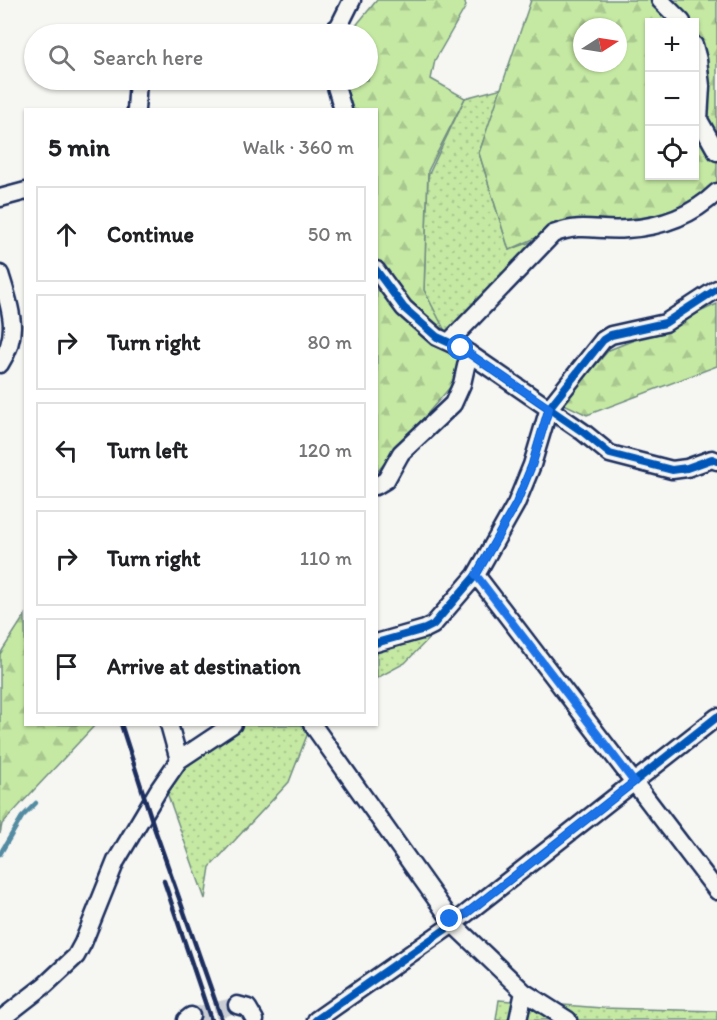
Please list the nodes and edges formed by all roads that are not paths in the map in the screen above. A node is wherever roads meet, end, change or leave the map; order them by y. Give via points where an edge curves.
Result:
1 (352, 0) edge
2 (660, 0) edge
3 (678, 18) edge
4 (340, 24) edge
5 (699, 69) edge
6 (137, 90) edge
7 (337, 90) edge
8 (136, 108) edge
9 (342, 108) edge
10 (717, 152) edge
11 (24, 192) edge
12 (717, 192) edge
13 (0, 198) edge
14 (378, 273) edge
15 (0, 274) edge
16 (717, 289) edge
17 (449, 342) junction
18 (469, 353) junction
19 (0, 364) edge
20 (549, 408) junction
21 (717, 461) edge
22 (378, 485) edge
23 (476, 575) junction
24 (378, 642) edge
25 (717, 717) edge
26 (170, 726) edge
27 (230, 726) edge
28 (313, 726) edge
29 (179, 760) junction
30 (634, 782) junction
31 (717, 891) edge
32 (453, 924) junction
33 (524, 992) junction
34 (237, 1005) dead end
35 (0, 1020) edge
36 (255, 1020) edge
37 (316, 1020) edge
38 (519, 1020) edge
39 (568, 1020) edge

1 - 4 street
2 - 3 street
5 - 10 street via 699,120
6 - 8 street
7 - 9 street
11 - 13 street
12 - 17 street via 685,216 654,225 626,230 568,228 553,234
14 - 17 street via 404,308
15 - 19 street via 13,329 8,352
16 - 20 street via 665,323 603,340
17 - 18 street
18 - 20 street
18 - 22 street via 453,404 401,453 386,480
20 - 21 street via 610,454 672,470
20 - 23 street via 516,504
23 - 24 street via 433,625
23 - 30 street
25 - 30 street
26 - 29 street
27 - 29 street
28 - 32 street
29 - 35 street via 116,861 76,956
30 - 31 street
30 - 32 street
32 - 33 street
32 - 37 street
33 - 38 street
33 - 39 street
34 - 36 street via 248,1008

